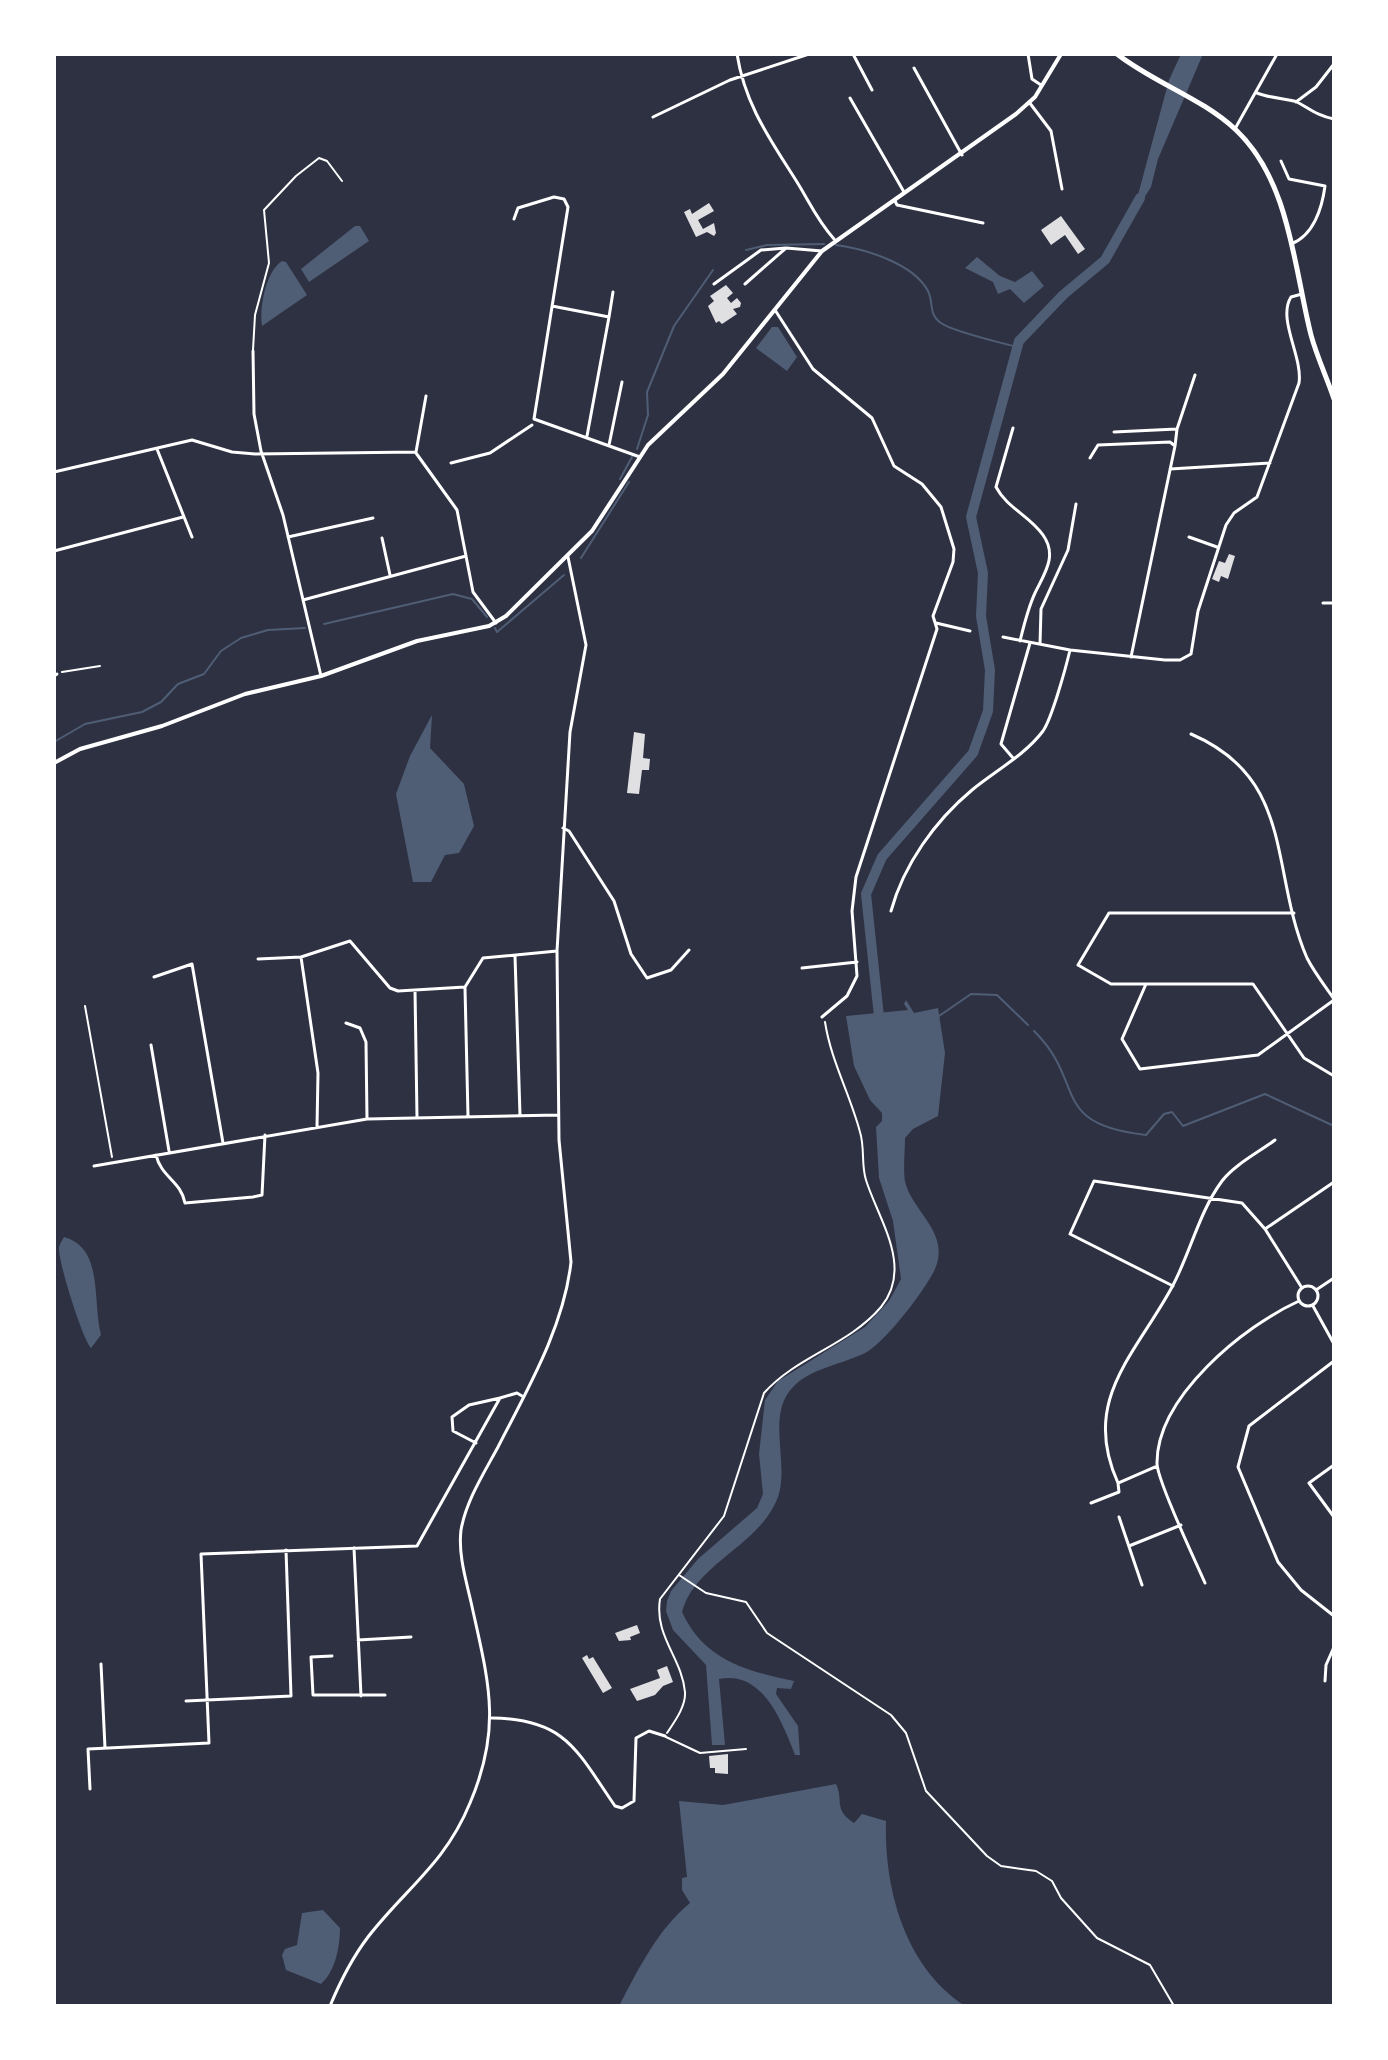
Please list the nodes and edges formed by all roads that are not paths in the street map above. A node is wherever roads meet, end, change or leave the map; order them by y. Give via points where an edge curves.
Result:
1 (737, 54) edge
2 (809, 54) edge
3 (853, 54) edge
4 (1028, 54) edge
5 (1061, 54) edge
6 (1117, 54) edge
7 (1277, 54) edge
8 (1334, 64) edge
9 (914, 68) dead end
10 (740, 77) junction
11 (1042, 86) junction
12 (872, 90) dead end
13 (1257, 93) junction
14 (850, 98) dead end
15 (1029, 102) junction
16 (1296, 102) junction
17 (653, 117) dead end
18 (1334, 119) edge
19 (1235, 129) junction
20 (962, 155) junction
21 (1281, 161) dead end
22 (342, 181) dead end
23 (1062, 189) dead end
24 (905, 194) junction
25 (895, 201) junction
26 (514, 219) dead end
27 (983, 223) dead end
28 (834, 239) junction
29 (1291, 244) junction
30 (786, 248) junction
31 (822, 251) junction
32 (714, 284) dead end
33 (745, 284) dead end
34 (613, 292) dead end
35 (1302, 294) junction
36 (552, 306) junction
37 (775, 310) junction
38 (609, 317) junction
39 (253, 351) joint
40 (1195, 375) dead end
41 (622, 382) dead end
42 (426, 396) dead end
43 (1334, 399) edge
44 (532, 425) dead end
45 (1013, 428) dead end
46 (1177, 429) junction
47 (1114, 432) dead end
48 (587, 436) junction
49 (609, 445) junction
50 (1175, 446) junction
51 (157, 449) junction
52 (416, 452) junction
53 (262, 454) junction
54 (640, 457) junction
55 (1090, 458) dead end
56 (451, 463) dead end
57 (1270, 463) junction
58 (1170, 469) junction
59 (54, 472) edge
60 (1076, 504) dead end
61 (183, 517) junction
62 (373, 518) dead end
63 (192, 537) dead end
64 (288, 537) junction
65 (1189, 537) dead end
66 (382, 538) dead end
67 (1217, 547) junction
68 (54, 551) edge
69 (466, 556) junction
70 (568, 557) junction
71 (390, 575) junction
72 (303, 600) junction
73 (1323, 603) dead end
74 (1334, 603) edge
75 (496, 623) junction
76 (936, 623) junction
77 (970, 631) dead end
78 (1003, 637) dead end
79 (1020, 641) junction
80 (1030, 643) junction
81 (1040, 644) junction
82 (1070, 650) junction
83 (1131, 657) junction
84 (321, 676) junction
85 (1334, 686) edge
86 (1334, 699) edge
87 (1191, 734) dead end
88 (1013, 758) junction
89 (54, 763) edge
90 (563, 828) junction
91 (891, 911) dead end
92 (1294, 913) junction
93 (689, 950) dead end
94 (557, 951) junction
95 (515, 956) junction
96 (301, 957) junction
97 (258, 959) dead end
98 (857, 962) junction
99 (802, 968) dead end
100 (154, 977) dead end
101 (1146, 984) junction
102 (465, 987) junction
103 (415, 990) junction
104 (1334, 1000) edge
105 (822, 1017) road end
106 (346, 1023) dead end
107 (1288, 1034) junction
108 (151, 1045) dead end
109 (1334, 1076) edge
110 (520, 1115) junction
111 (558, 1115) junction
112 (468, 1116) junction
113 (417, 1117) junction
114 (367, 1119) junction
115 (317, 1127) junction
116 (265, 1135) junction
117 (1275, 1140) dead end
118 (223, 1143) junction
119 (169, 1151) junction
120 (156, 1153) junction
121 (94, 1166) dead end
122 (1334, 1182) edge
123 (1213, 1198) junction
124 (1265, 1229) junction
125 (1334, 1278) edge
126 (1173, 1286) junction
127 (1302, 1288) junction
128 (1316, 1290) junction
129 (1299, 1301) junction
130 (1312, 1305) junction
131 (1334, 1344) edge
132 (1334, 1361) edge
133 (523, 1396) junction
134 (500, 1398) junction
135 (476, 1443) junction
136 (1334, 1465) edge
137 (1157, 1466) junction
138 (1118, 1483) junction
139 (1091, 1503) dead end
140 (1119, 1517) dead end
141 (1334, 1517) edge
142 (1181, 1525) junction
143 (1129, 1546) junction
144 (354, 1548) junction
145 (286, 1550) junction
146 (1205, 1583) dead end
147 (1142, 1585) dead end
148 (1334, 1616) edge
149 (411, 1637) dead end
150 (358, 1640) junction
151 (1334, 1647) edge
152 (332, 1656) dead end
153 (101, 1664) dead end
154 (1325, 1681) dead end
155 (385, 1695) dead end
156 (361, 1696) junction
157 (207, 1700) junction
158 (186, 1701) dead end
159 (492, 1718) junction
160 (665, 1736) joint
161 (105, 1748) junction
162 (746, 1749) dead end
163 (90, 1789) dead end
164 (1334, 1876) edge
165 (1334, 1905) edge
166 (330, 2006) edge

1 - 10 street
2 - 10 street
3 - 12 street
4 - 11 street via 1032,79
5 - 11 street
6 - 19 main road
7 - 13 street
8 - 16 street
9 - 20 street
10 - 17 street
10 - 28 street via 766,138
11 - 15 street
13 - 16 street
13 - 19 street
14 - 24 street
15 - 20 street
15 - 23 street via 1051,131
16 - 18 street
19 - 29 main road via 1269,176
20 - 24 street
21 - 29 street via 1289,179 1325,186 1311,229
22 - 39 lane via 327,161 317,158 264,210 269,263 255,315
24 - 25 street
25 - 27 street
25 - 28 street
26 - 36 street via 518,208 554,197 564,199 568,207
28 - 31 street
29 - 35 main road
30 - 31 street
30 - 32 street via 761,250
30 - 33 street
31 - 37 street
34 - 38 street
35 - 43 main road
35 - 57 street via 1291,297 1287,311 1299,383
36 - 38 street
36 - 48 street via 534,419
37 - 54 street via 700,399
37 - 76 street via 813,369 872,418 894,466 922,484 941,507 954,549 933,616
38 - 48 street
39 - 53 street via 254,414
40 - 46 street
41 - 49 street
42 - 52 street
44 - 56 street via 490,453
45 - 79 street via 996,487 1043,534 1051,552
46 - 47 street
46 - 50 street
48 - 49 street
49 - 54 street
50 - 55 street via 1098,445
50 - 58 street
51 - 53 street via 200,439 232,452
51 - 59 street
51 - 61 street
52 - 53 street
52 - 69 street via 457,510
53 - 64 street
54 - 70 street via 601,520
57 - 58 street
57 - 67 street via 1257,497 1231,516
58 - 83 street
60 - 81 street via 1068,550 1041,609
61 - 63 street
61 - 68 street
62 - 64 street
64 - 72 street
65 - 67 street
66 - 71 street
67 - 83 street via 1191,654 1174,661
69 - 71 street
69 - 75 street via 473,592
70 - 75 street
70 - 90 street via 586,645 570,732
71 - 72 street
72 - 84 street
73 - 74 street
75 - 84 street via 417,641
76 - 77 street
76 - 98 street via 904,738 856,877 852,911
78 - 79 street
79 - 80 street
80 - 81 street
80 - 88 street via 1001,744
81 - 82 street
82 - 83 street
82 - 88 street via 1048,721
84 - 89 street via 245,694 162,726 80,749
85 - 86 street
87 - 92 street via 1216,744 1243,767 1266,800
88 - 91 street via 936,827 899,885
90 - 93 street via 614,901 631,954 647,978 671,970
90 - 94 street
92 - 101 street via 1109,913 1078,965 1111,984
92 - 104 street via 1308,959
94 - 95 street
94 - 111 street
95 - 102 street via 483,958
95 - 110 street
96 - 97 street
96 - 103 street via 350,941 390,988
96 - 115 street via 318,1073
98 - 99 street
98 - 105 street via 854,987
100 - 118 street via 192,964
101 - 107 street via 1253,984
101 - 107 street via 1122,1039 1140,1069 1258,1055
102 - 103 street
102 - 112 street
103 - 113 street
104 - 107 street
106 - 114 street via 360,1028 366,1042
107 - 109 street via 1304,1058
108 - 119 street
110 - 111 street
110 - 112 street
111 - 133 street via 571,1250 569,1283
112 - 113 street
113 - 114 street
114 - 115 street
115 - 116 street
116 - 118 street
116 - 120 street via 262,1195 185,1203 180,1184 160,1169
117 - 123 street via 1222,1180
118 - 119 street
119 - 120 street
120 - 121 street
122 - 124 street
123 - 124 street via 1242,1203
123 - 126 street
123 - 126 street via 1094,1181 1070,1234
124 - 127 street
125 - 128 street
126 - 138 street via 1111,1384 1105,1415
127 - 128 street
127 - 129 street
128 - 130 street
129 - 130 street
129 - 137 street via 1210,1360 1162,1429
130 - 131 street
132 - 148 street via 1249,1426 1238,1467 1278,1562 1301,1590
133 - 134 street
133 - 159 street via 474,1492 461,1531
134 - 135 street
134 - 135 street via 469,1405 452,1417 453,1431
135 - 144 street via 417,1546
136 - 141 street via 1309,1483
137 - 138 street
137 - 142 street
138 - 139 street via 1119,1492
140 - 143 street
142 - 143 street
142 - 146 street
143 - 147 street
144 - 145 street
144 - 150 street
145 - 157 street via 291,1696
145 - 157 street via 201,1554
149 - 150 street
150 - 156 street
151 - 154 street
152 - 156 street via 311,1657 313,1695
153 - 161 street
155 - 156 street
157 - 158 street
157 - 161 street via 209,1743
159 - 160 street via 524,1719 552,1728 622,1808 634,1801 636,1738 649,1731
159 - 166 street via 485,1763 451,1843 370,1934
160 - 162 lane via 700,1753
161 - 163 street via 88,1749
164 - 165 street

